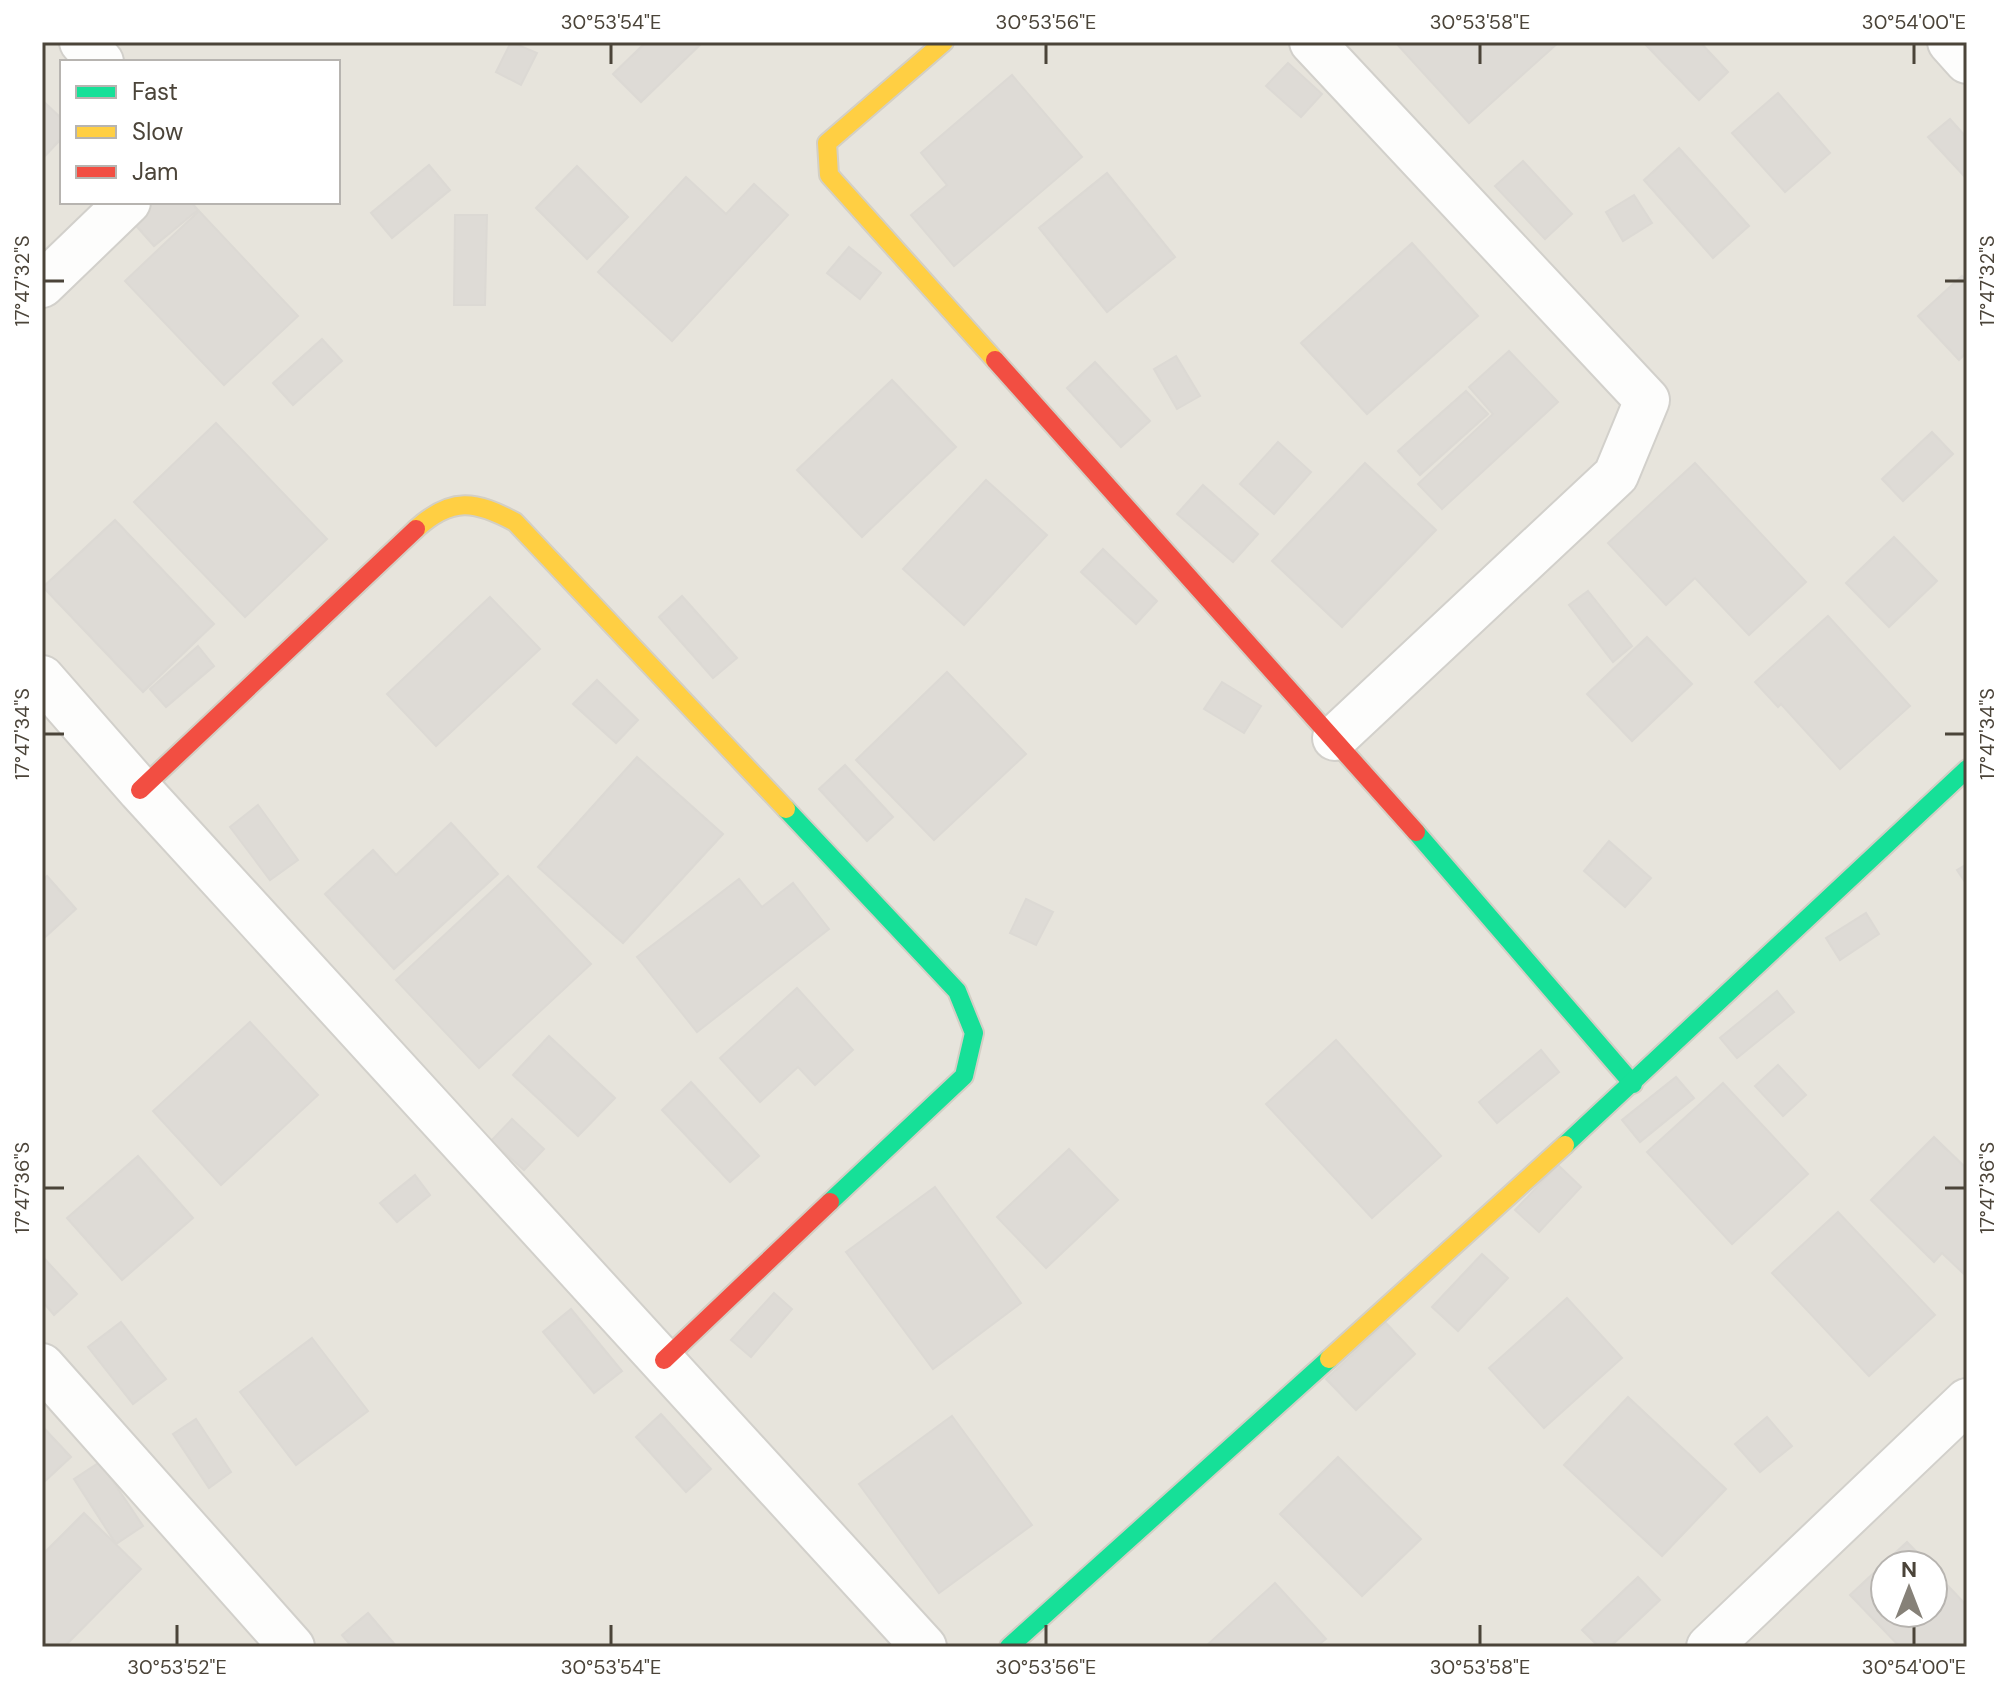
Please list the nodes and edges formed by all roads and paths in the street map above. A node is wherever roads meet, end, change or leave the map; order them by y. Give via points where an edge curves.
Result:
1 (82, 42) edge
2 (944, 42) edge
3 (1312, 42) edge
4 (1950, 42) edge
5 (99, 60) edge
6 (1967, 61) edge
7 (126, 204) edge
8 (42, 285) edge
9 (42, 678) edge
10 (1335, 738) junction
11 (1967, 769) edge
12 (140, 790) junction
13 (1633, 1084) junction
14 (664, 1360) junction
15 (42, 1366) edge
16 (1967, 1401) edge
17 (292, 1647) edge
18 (924, 1647) edge
19 (1009, 1647) edge
20 (1709, 1647) edge

1 - 5 street
2 - 10 street via 827,143 829,175
3 - 10 street via 1647,400 1616,475
4 - 6 street
7 - 8 street
9 - 12 street
10 - 13 street
11 - 13 street
12 - 14 street
12 - 14 street via 422,524 455,503 480,503 515,522 957,991 971,1014 976,1043 964,1076
13 - 19 street
14 - 18 street
15 - 17 street
16 - 20 street

